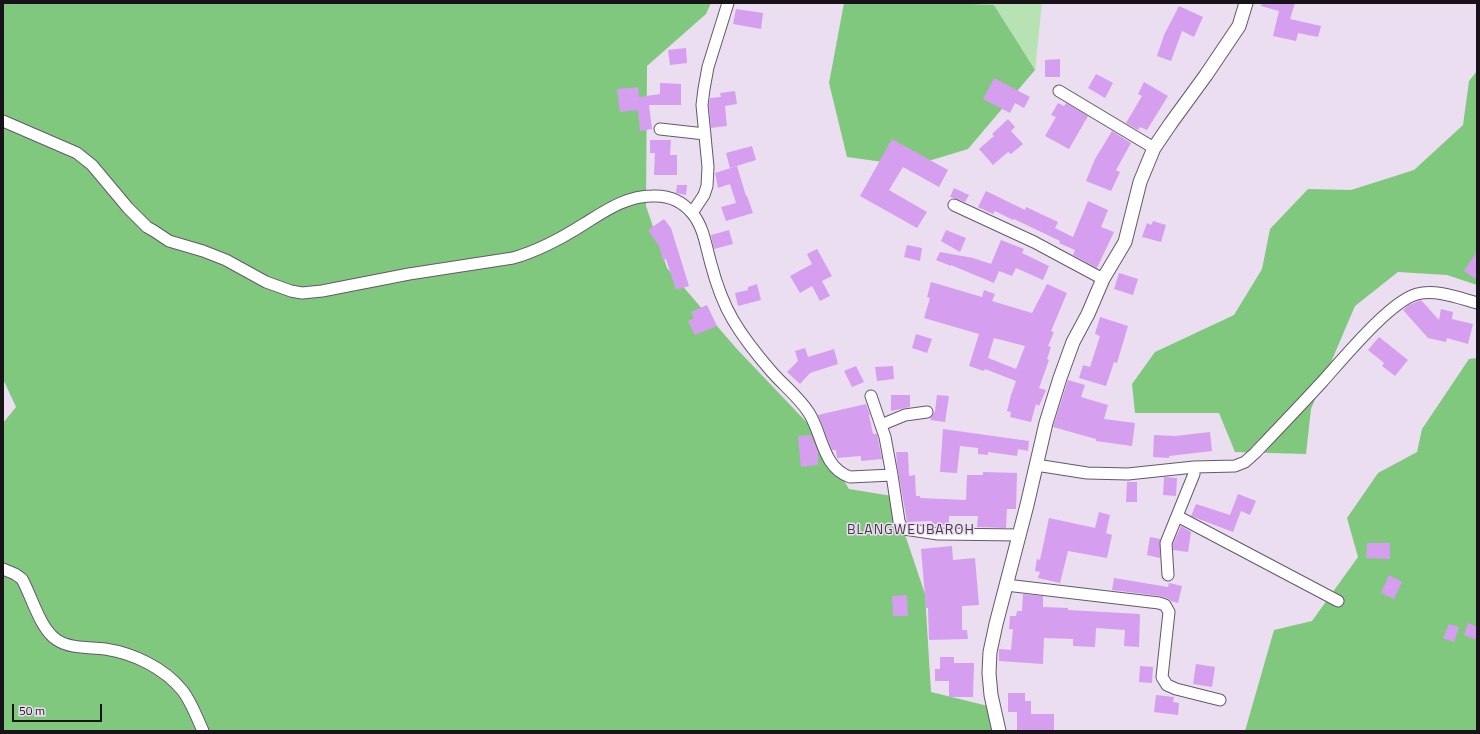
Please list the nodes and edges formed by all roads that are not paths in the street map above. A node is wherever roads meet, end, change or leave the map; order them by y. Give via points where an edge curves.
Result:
1 (728, 3) edge
2 (1246, 3) edge
3 (1059, 91) dead end
4 (3, 121) edge
5 (660, 129) dead end
6 (705, 134) junction
7 (1154, 148) junction
8 (954, 205) dead end
9 (692, 213) junction
10 (1103, 279) junction
11 (1477, 303) edge
12 (871, 396) dead end
13 (927, 412) dead end
14 (881, 425) junction
15 (1036, 465) junction
16 (1194, 467) junction
17 (892, 476) junction
18 (1177, 516) junction
19 (1019, 535) junction
20 (3, 569) edge
21 (1168, 575) dead end
22 (1006, 585) junction
23 (1338, 601) dead end
24 (1220, 700) dead end
25 (203, 731) edge
26 (999, 731) edge

1 - 6 street via 704,89 702,105
2 - 7 street via 1239,26
3 - 7 street
4 - 9 street via 83,157 136,217 163,237 226,260 291,291 322,290 513,258 547,244 617,204 634,198 666,197 679,202
5 - 6 street
6 - 9 street via 707,186
7 - 10 street via 1140,182 1125,242
8 - 10 street via 1034,242
9 - 17 street via 702,230 719,290 733,320 771,371 806,409 814,421 826,455 834,466 850,477
10 - 15 street via 1073,342 1046,424
11 - 16 street via 1429,293 1406,298 1375,325 1245,462 1235,466
12 - 14 street
13 - 14 street via 905,415
14 - 17 street
15 - 16 street via 1094,474 1128,474
15 - 19 street
16 - 18 street via 1194,474
17 - 19 street via 899,521 904,529 938,534
18 - 21 street via 1166,543
18 - 23 street
19 - 22 street
20 - 25 street via 22,579 46,628 58,640 73,646 119,652 159,670 183,691
22 - 24 street via 1165,605 1169,612 1162,677 1167,685 1176,689
22 - 26 street via 990,652 991,694

